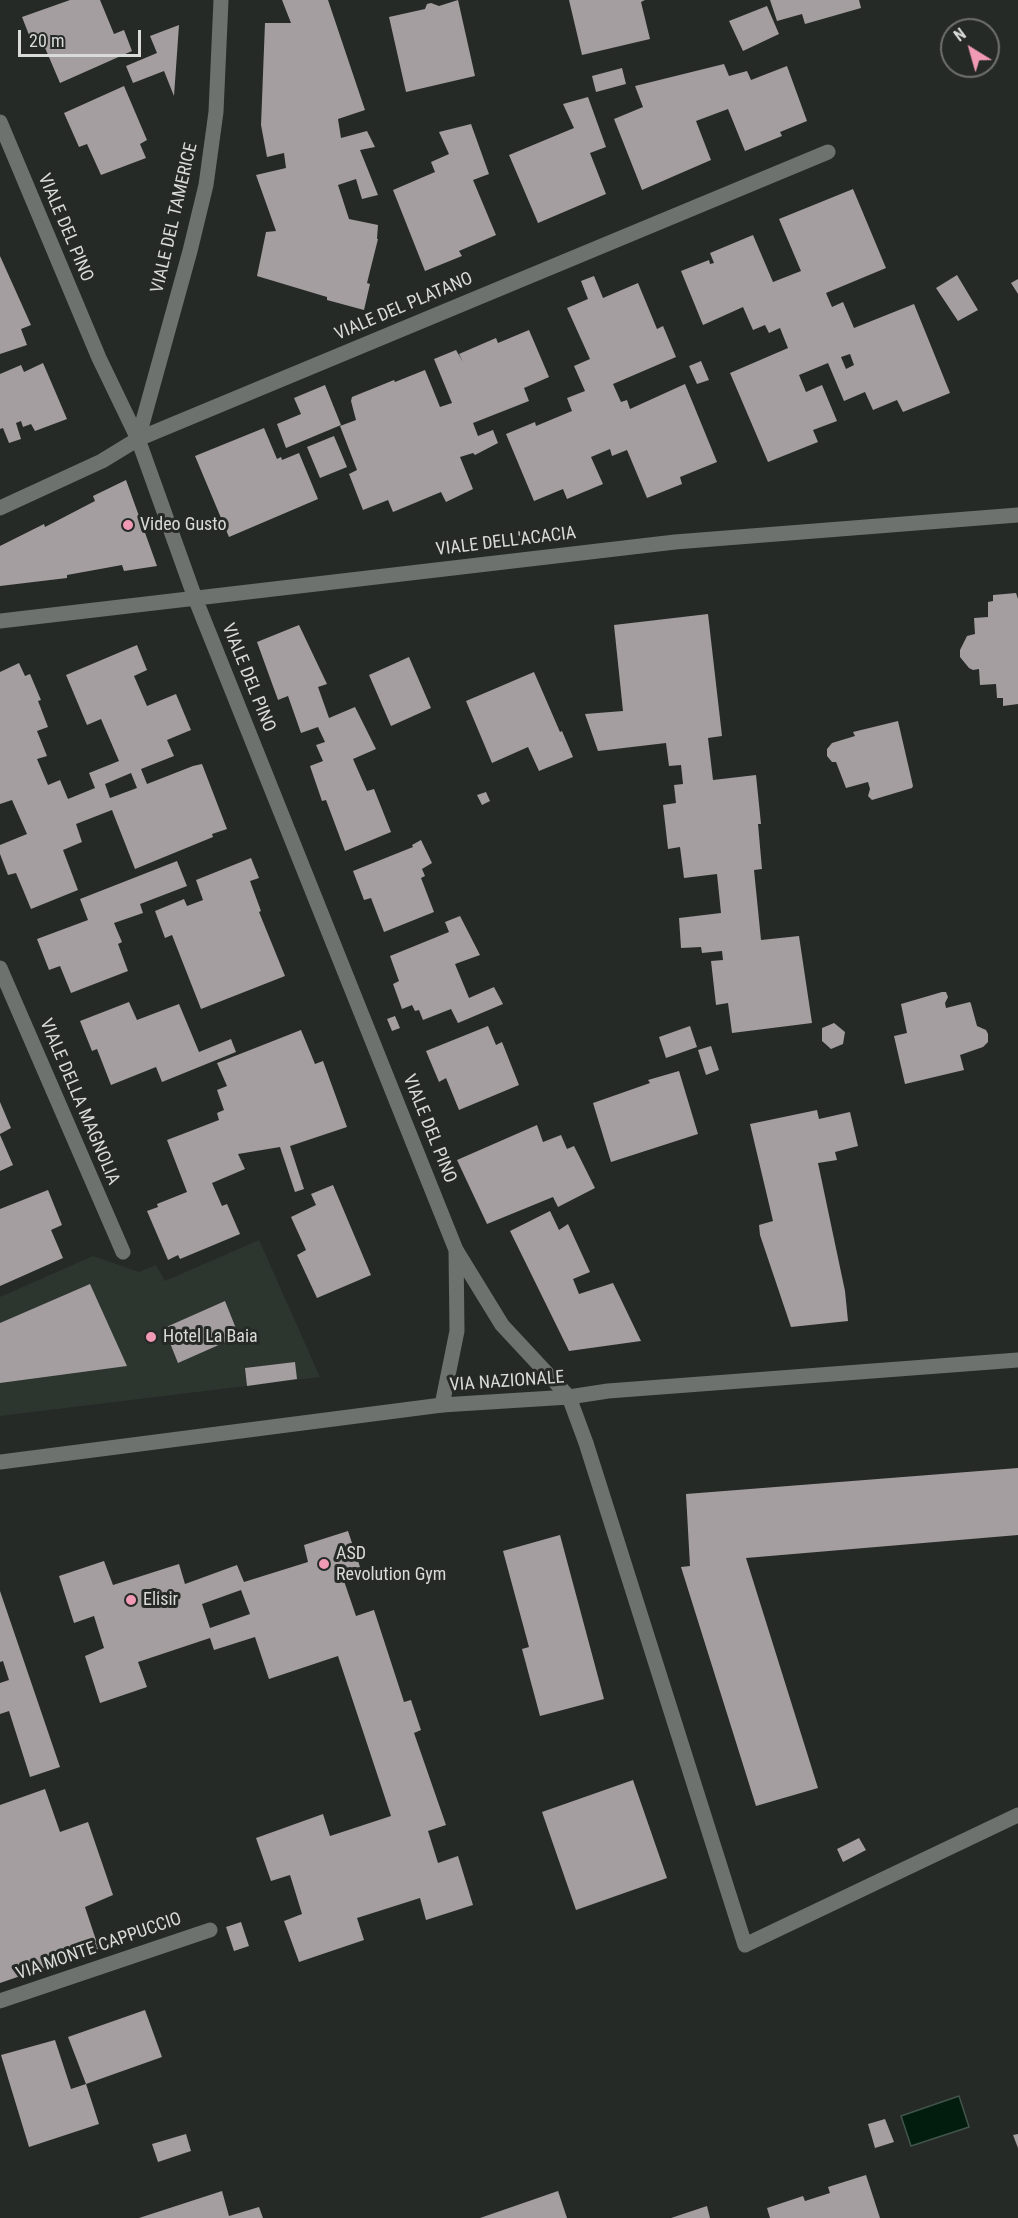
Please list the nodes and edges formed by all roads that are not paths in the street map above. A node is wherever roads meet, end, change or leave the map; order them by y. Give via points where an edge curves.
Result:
1 (221, 0) edge
2 (0, 122) edge
3 (828, 152) dead end
4 (138, 439) junction
5 (0, 508) edge
6 (1018, 515) edge
7 (195, 598) junction
8 (0, 621) edge
9 (0, 968) edge
10 (456, 1250) junction
11 (123, 1252) dead end
12 (1018, 1360) edge
13 (569, 1397) junction
14 (442, 1406) junction
15 (0, 1462) edge
16 (1018, 1815) edge
17 (210, 1930) dead end
18 (0, 2001) edge

1 - 4 street, VIALE DEL TAMERICE via 216,112 206,184
2 - 4 street, VIALE DEL PINO via 99,358
3 - 4 street, VIALE DEL PLATANO
4 - 5 street, VIALE DEL PLATANO via 102,461
4 - 7 street, VIALE DEL PINO
6 - 7 street, VIALE DELL'ACACIA via 675,542
7 - 8 street, VIALE DELL'ACACIA
7 - 10 street, VIALE DEL PINO
9 - 11 street, VIALE DELLA MAGNOLIA
10 - 13 street, VIALE DEL PINO via 502,1325
10 - 14 street, VIALE DEL PINO via 457,1331
12 - 13 street, VIA NAZIONALE
13 - 14 street, VIA NAZIONALE
13 - 16 street via 745,1945
14 - 15 street, VIA NAZIONALE
17 - 18 street, VIA MONTE CAPPUCCIO

